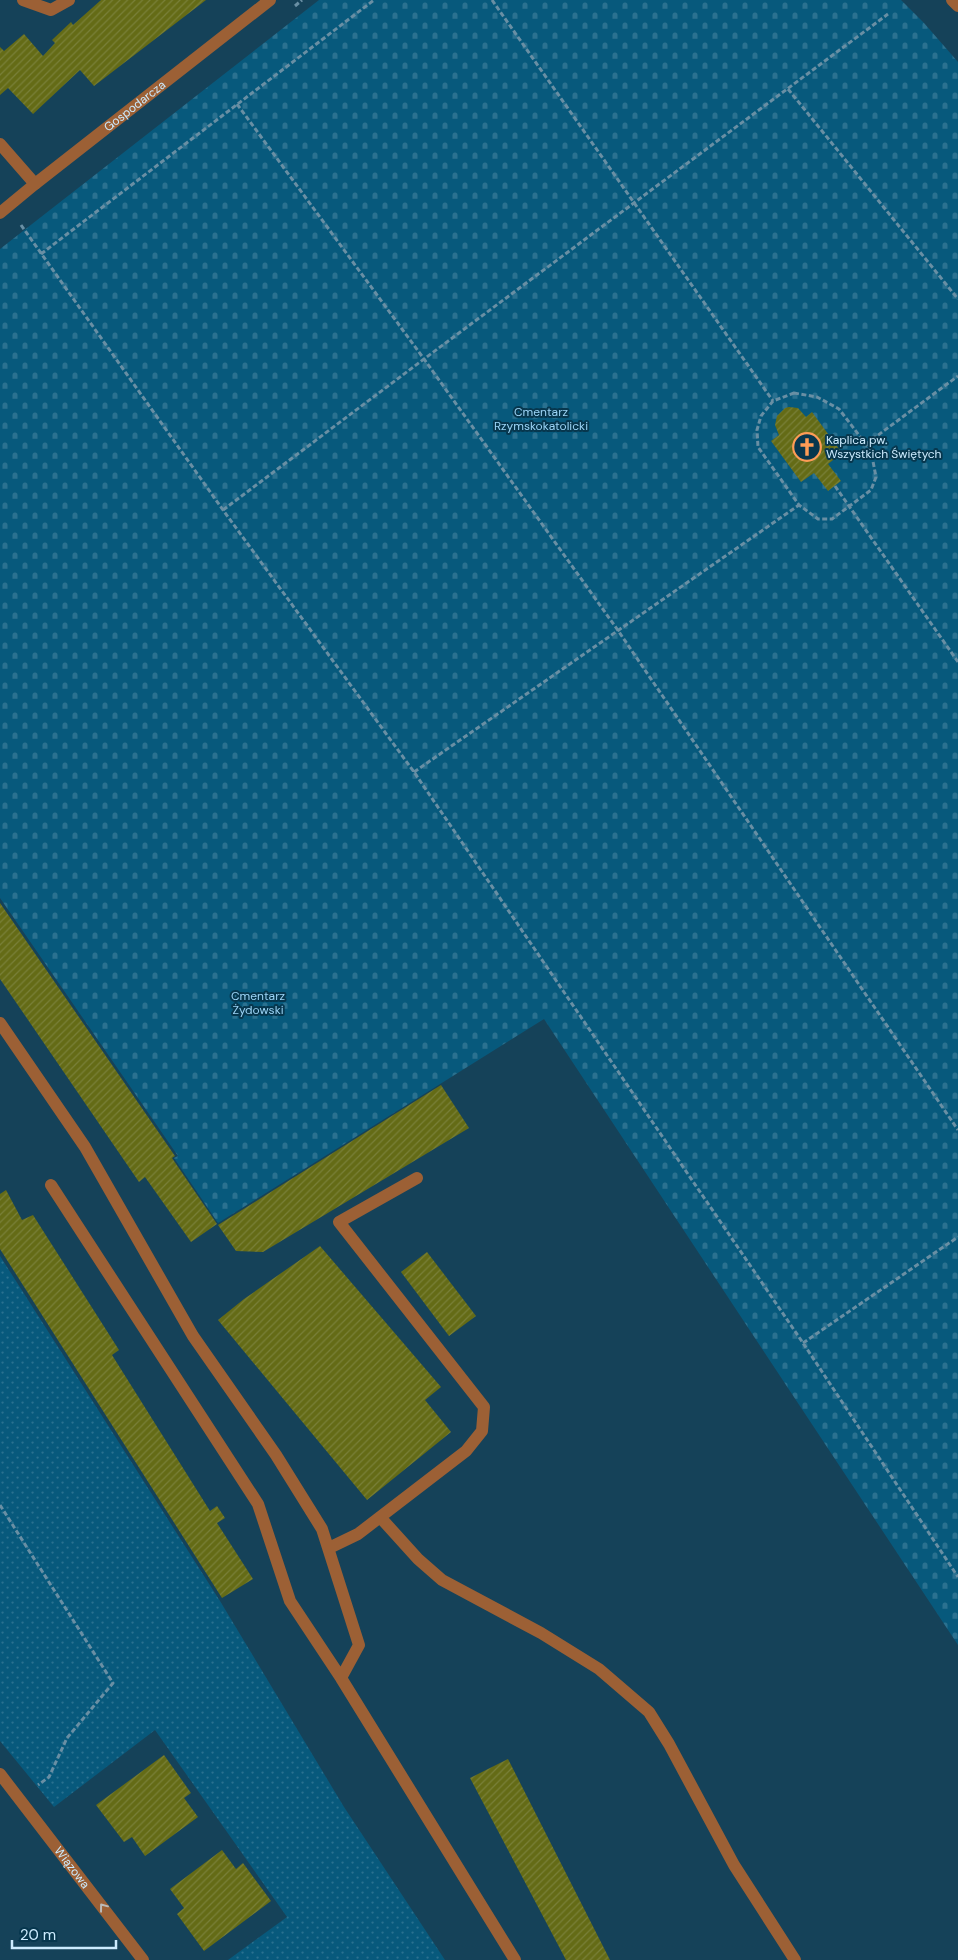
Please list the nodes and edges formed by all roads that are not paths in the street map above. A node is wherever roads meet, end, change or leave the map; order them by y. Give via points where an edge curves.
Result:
1 (23, 0) edge
2 (69, 0) edge
3 (270, 0) edge
4 (952, 0) edge
5 (958, 6) edge
6 (0, 144) edge
7 (35, 184) junction
8 (0, 213) edge
9 (0, 1023) edge
10 (418, 1178) dead end
11 (51, 1185) dead end
12 (380, 1517) junction
13 (329, 1548) junction
14 (341, 1678) junction
15 (0, 1774) edge
16 (143, 1960) edge
17 (515, 1960) edge
18 (795, 1960) edge

1 - 2 street via 51,10
3 - 7 street, Gospodarcza
4 - 5 street
6 - 7 street
7 - 8 street, Gospodarcza
9 - 13 street via 85,1147 193,1336 276,1455 322,1528
10 - 12 street via 339,1222 484,1407 482,1432 466,1451
11 - 14 street via 258,1504 290,1601
12 - 13 street via 358,1534
12 - 18 street via 442,1580 541,1633 598,1669 649,1712 734,1865
13 - 14 street via 360,1644
14 - 17 street
16 -> 15 street, Wiązowa

